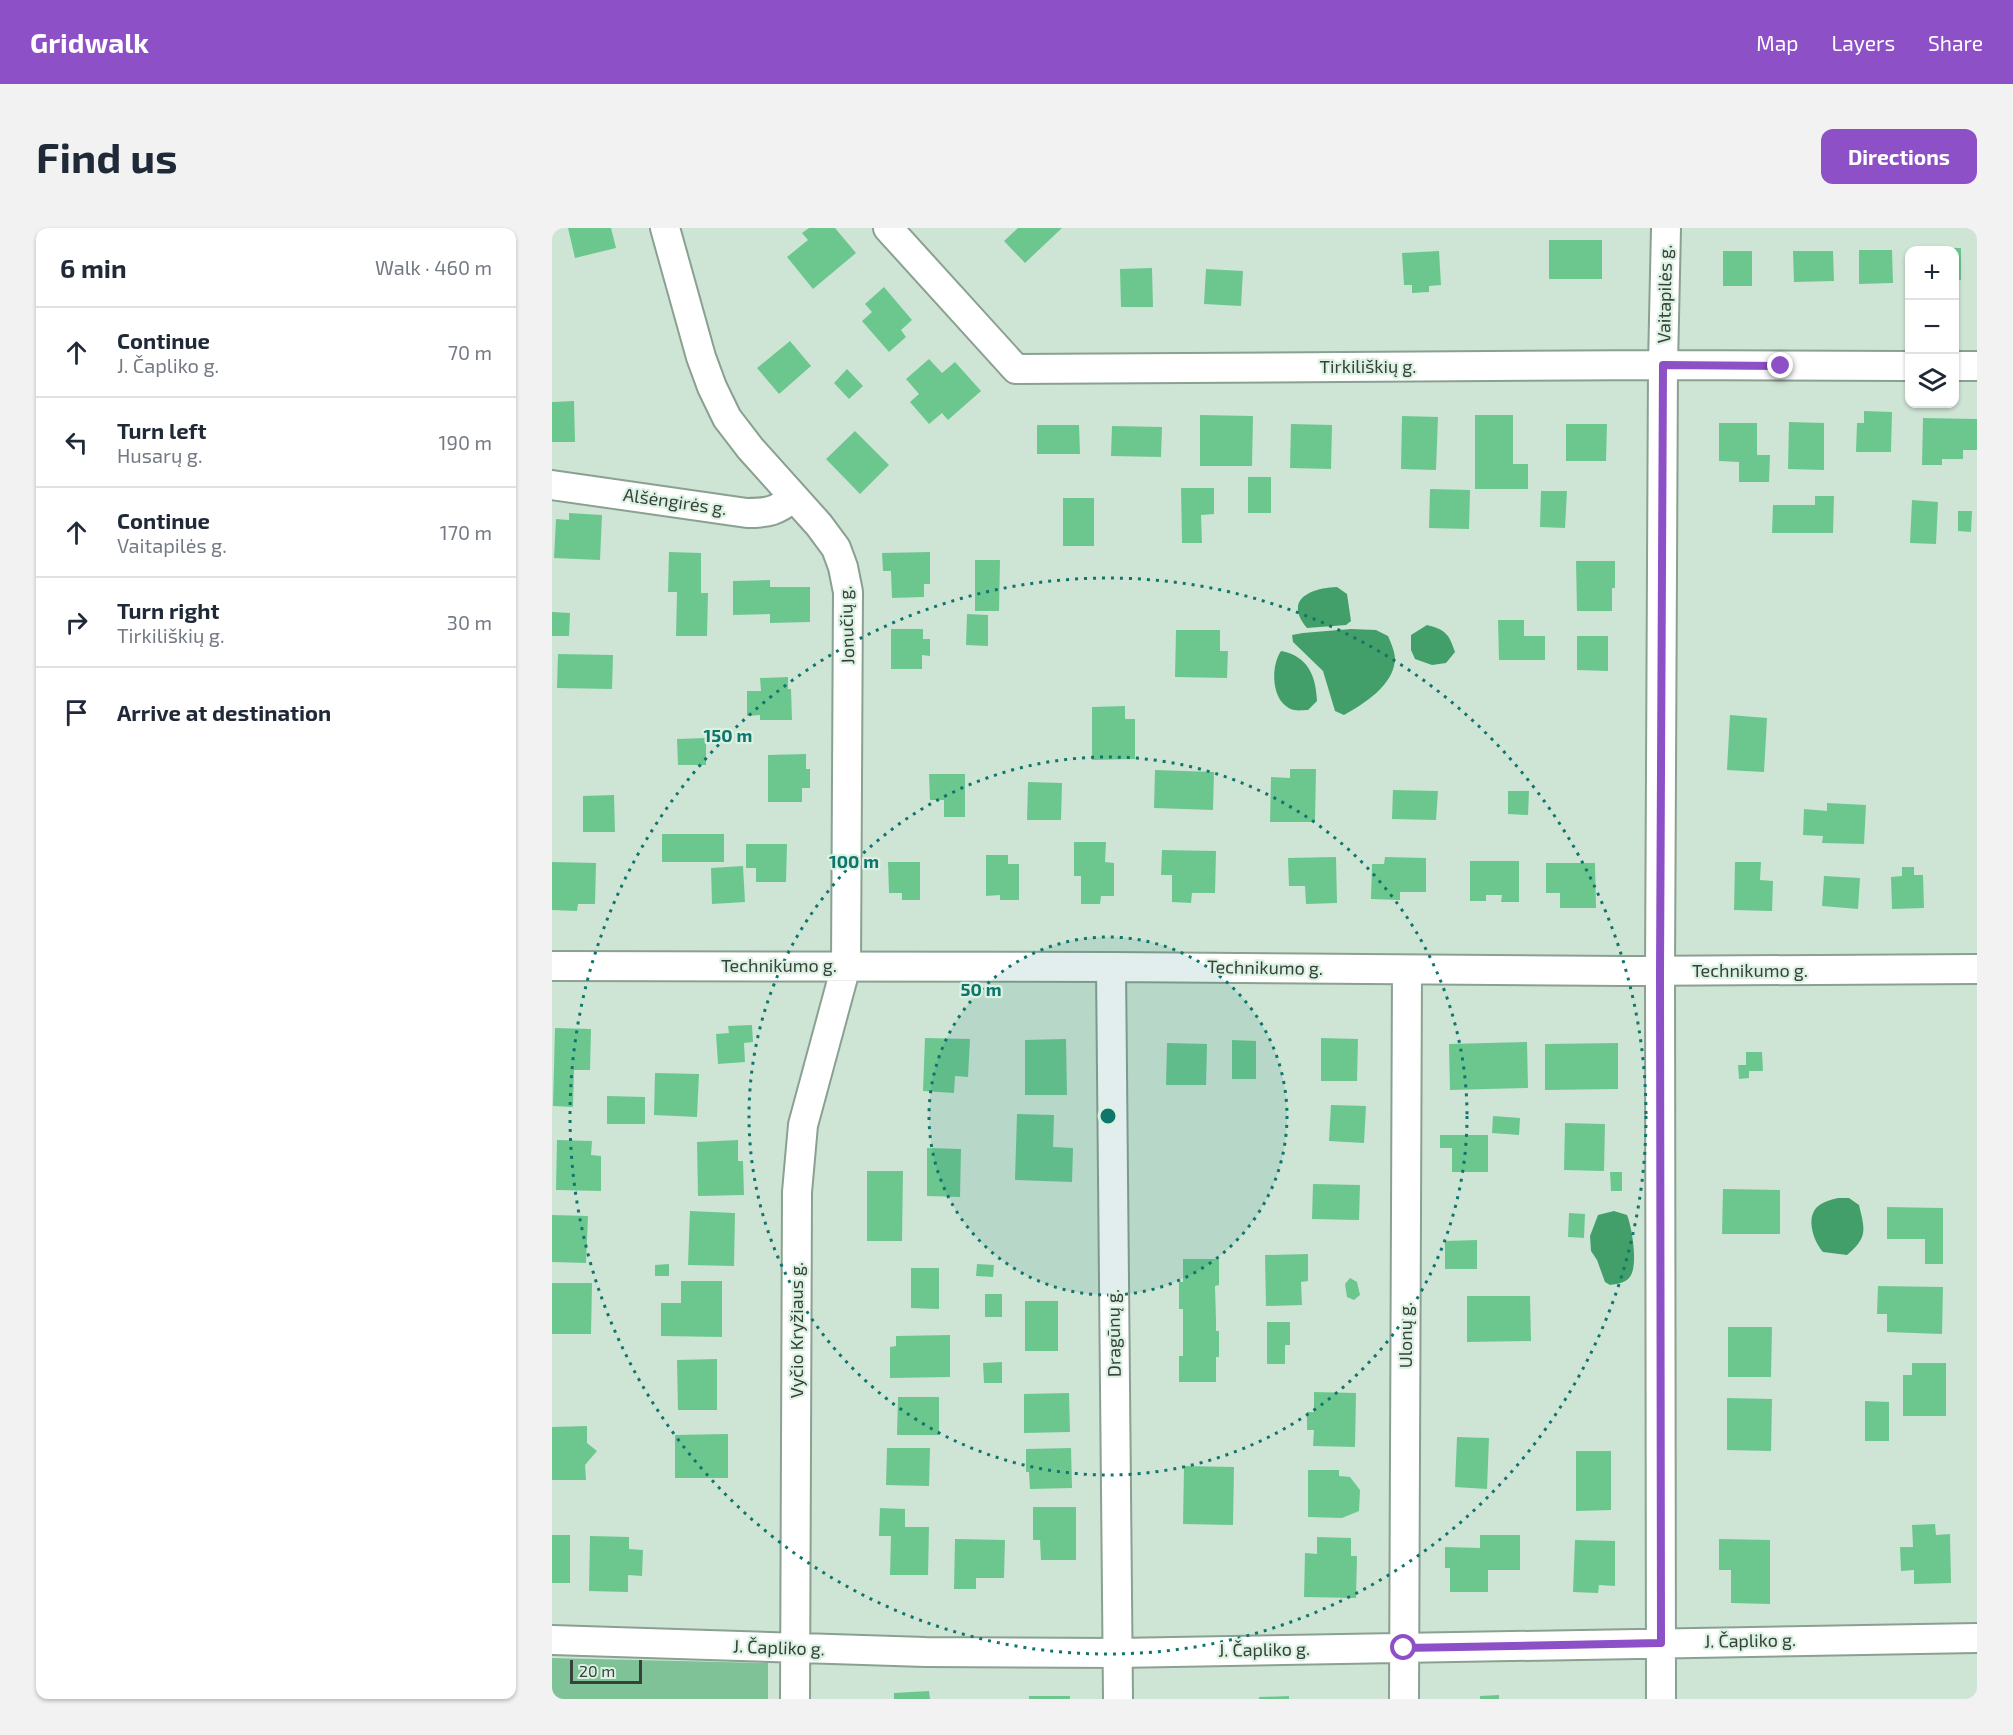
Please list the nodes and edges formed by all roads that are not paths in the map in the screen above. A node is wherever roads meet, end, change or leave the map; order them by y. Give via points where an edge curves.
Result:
1 (665, 228) edge
2 (888, 228) edge
3 (1666, 228) edge
4 (1663, 365) junction
5 (1905, 366) edge
6 (1959, 366) edge
7 (1977, 366) edge
8 (552, 485) edge
9 (793, 498) junction
10 (552, 966) edge
11 (846, 966) junction
12 (1111, 966) junction
13 (1977, 969) edge
14 (1407, 970) junction
15 (1660, 971) junction
16 (1977, 1638) edge
17 (552, 1640) edge
18 (1661, 1643) junction
19 (795, 1648) junction
20 (1404, 1648) junction
21 (1117, 1653) junction
22 (795, 1699) edge
23 (1118, 1699) edge
24 (1404, 1699) edge
25 (1661, 1699) edge

1 - 9 street, Jonučių g. via 712,387 727,418
2 - 4 street, Tirkiliškių g. via 1016,369
3 - 4 street, Vaitapilės g.
4 - 5 street, Tirkiliškių g.
4 - 15 street, Vaitapilės g.
6 - 7 street
8 - 9 street, Alšėngirės g. via 747,513 767,513
9 - 11 street, Jonučių g. via 836,548 848,592
10 - 11 street, Technikumo g.
11 - 12 street, Technikumo g.
11 - 19 street, Vyčio Kryžiaus g. via 803,1125 797,1192
12 - 14 street, Technikumo g.
12 - 21 street, Dragūnų g.
13 - 15 street, Technikumo g.
14 - 15 street, Technikumo g.
14 - 20 street, Ulonų g.
15 - 18 street, Vaitapilės g.
16 - 18 street, J. Čapliko g.
17 - 19 street, J. Čapliko g.
18 - 20 street, J. Čapliko g.
18 - 25 street, Vaitapilės g.
19 - 21 street, J. Čapliko g.
19 - 22 street, Vyčio Kryžiaus g.
20 - 21 street, J. Čapliko g.
20 - 24 street, Ulonų g.
21 - 23 street, Dragūnų g.

